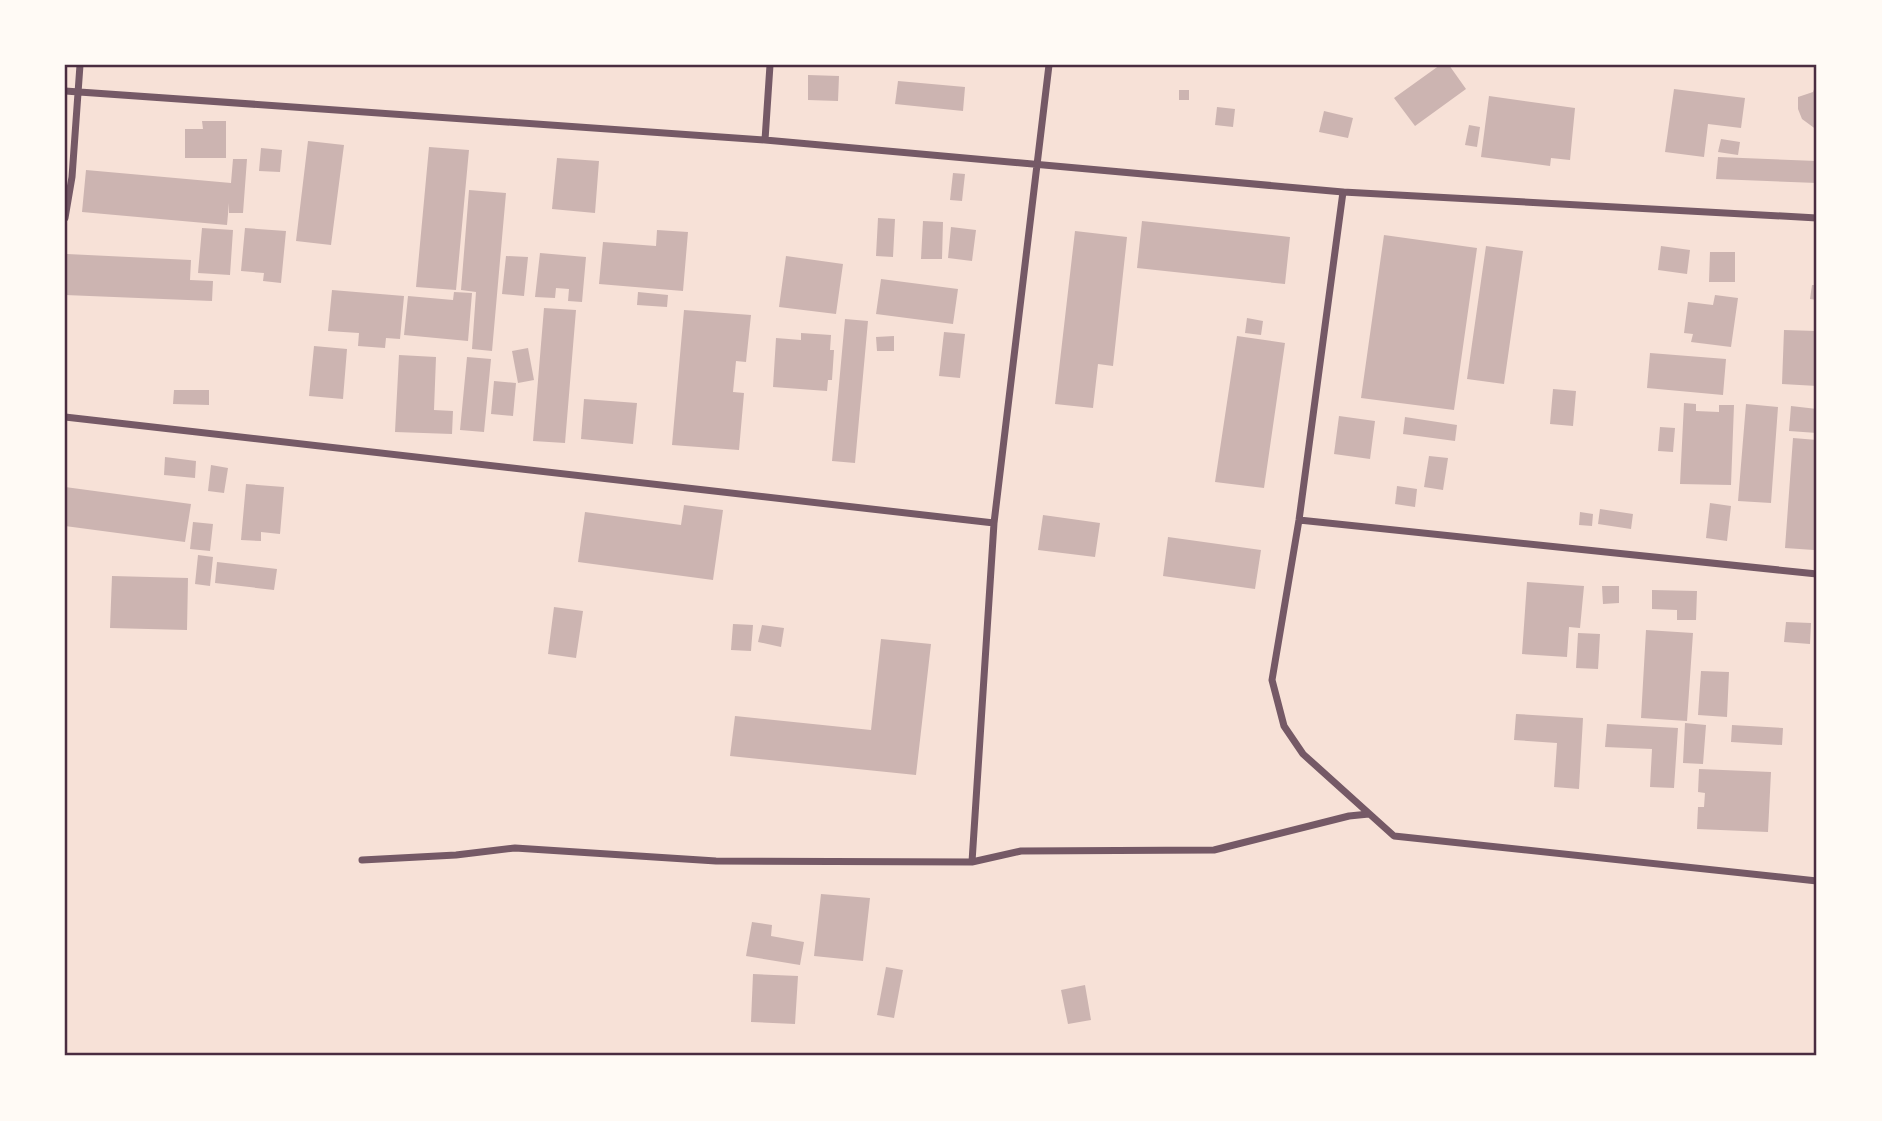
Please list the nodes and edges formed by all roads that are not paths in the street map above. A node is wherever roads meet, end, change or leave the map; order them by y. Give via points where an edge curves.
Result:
1 (80, 65) edge
2 (770, 65) edge
3 (1049, 65) edge
4 (65, 91) edge
5 (77, 91) junction
6 (765, 140) junction
7 (1037, 166) junction
8 (1343, 191) junction
9 (65, 218) edge
10 (1817, 218) edge
11 (65, 417) edge
12 (1299, 520) junction
13 (994, 523) junction
14 (1817, 574) edge
15 (1369, 814) junction
16 (362, 860) dead end
17 (972, 862) junction
18 (1817, 881) edge

1 - 5 street
2 - 6 street
3 - 7 street
4 - 5 street
5 - 6 street
5 - 9 street
6 - 7 street
7 - 8 street
7 - 13 street
8 - 10 street
8 - 12 street
11 - 13 street
12 - 14 street
12 - 15 street via 1272,680 1284,726 1303,754
13 - 17 street
15 - 17 street via 1214,850 1021,851
15 - 18 street via 1394,836
16 - 17 street via 515,848 716,861

